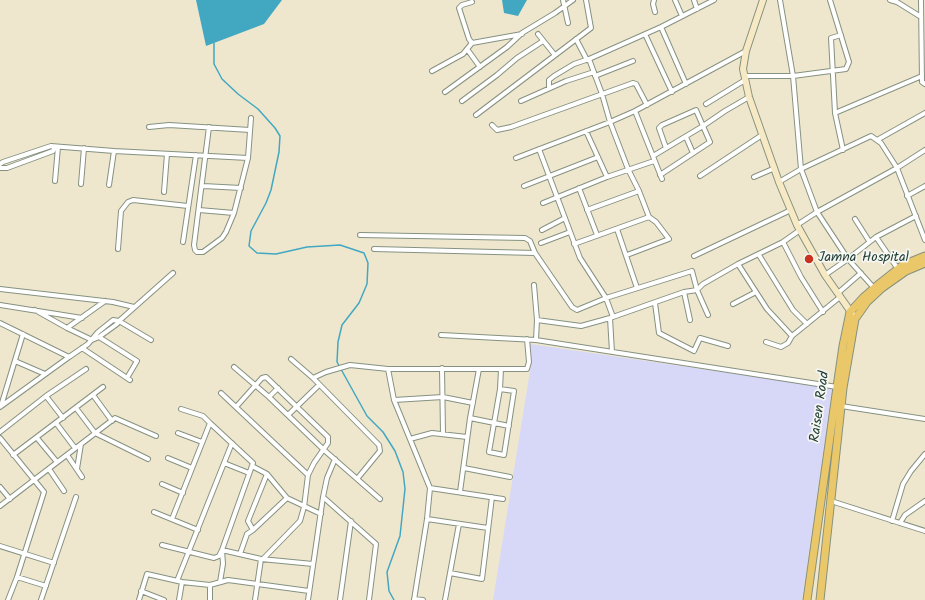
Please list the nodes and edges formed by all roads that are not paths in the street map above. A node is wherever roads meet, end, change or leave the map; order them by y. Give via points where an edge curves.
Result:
1 (563, 0) edge
2 (573, 0) edge
3 (586, 0) edge
4 (654, 0) edge
5 (675, 0) edge
6 (694, 0) edge
7 (714, 0) edge
8 (763, 0) edge
9 (780, 0) edge
10 (830, 0) edge
11 (890, 0) edge
12 (896, 1) edge
13 (922, 1) edge
14 (472, 2) dead end
15 (564, 7) junction
16 (697, 9) junction
17 (655, 12) dead end
18 (682, 16) junction
19 (921, 17) junction
20 (568, 23) dead end
21 (923, 23) edge
22 (661, 27) junction
23 (522, 34) junction
24 (538, 34) dead end
25 (645, 34) junction
26 (841, 35) junction
27 (576, 39) junction
28 (543, 40) junction
29 (923, 42) edge
30 (472, 43) junction
31 (467, 49) junction
32 (746, 51) junction
33 (554, 54) junction
34 (588, 60) junction
35 (633, 61) dead end
36 (923, 63) edge
37 (480, 67) junction
38 (432, 71) dead end
39 (833, 71) junction
40 (594, 74) junction
41 (793, 76) junction
42 (922, 76) junction
43 (745, 78) junction
44 (686, 84) junction
45 (925, 84) edge
46 (549, 88) junction
47 (445, 92) dead end
48 (672, 92) junction
49 (602, 94) junction
50 (749, 97) junction
51 (462, 101) dead end
52 (520, 101) dead end
53 (706, 104) dead end
54 (647, 105) junction
55 (635, 111) junction
56 (835, 113) junction
57 (925, 113) edge
58 (476, 114) dead end
59 (250, 118) dead end
60 (610, 122) junction
61 (492, 125) dead end
62 (703, 126) junction
63 (149, 127) dead end
64 (209, 127) junction
65 (250, 130) junction
66 (586, 131) junction
67 (762, 135) junction
68 (686, 137) junction
69 (877, 140) junction
70 (56, 147) junction
71 (84, 148) junction
72 (666, 148) junction
73 (539, 149) junction
74 (843, 150) junction
75 (925, 150) edge
76 (114, 151) junction
77 (27, 153) junction
78 (693, 153) junction
79 (167, 154) junction
80 (196, 155) junction
81 (206, 156) junction
82 (598, 157) junction
83 (248, 158) junction
84 (516, 158) dead end
85 (653, 158) junction
86 (29, 160) junction
87 (0, 164) edge
88 (0, 168) edge
89 (775, 168) junction
90 (896, 168) junction
91 (628, 169) junction
92 (801, 169) junction
93 (550, 176) junction
94 (700, 176) dead end
95 (607, 177) junction
96 (754, 177) dead end
97 (55, 181) dead end
98 (779, 182) junction
99 (81, 184) dead end
100 (109, 185) dead end
101 (202, 186) junction
102 (524, 186) dead end
103 (925, 186) edge
104 (241, 188) junction
105 (579, 188) junction
106 (639, 191) junction
107 (164, 192) dead end
108 (907, 196) junction
109 (556, 197) junction
110 (543, 203) dead end
111 (188, 206) junction
112 (199, 210) junction
113 (588, 210) junction
114 (791, 210) junction
115 (817, 212) junction
116 (234, 213) junction
117 (916, 216) junction
118 (649, 217) junction
119 (565, 218) junction
120 (855, 219) dead end
121 (799, 227) junction
122 (617, 229) junction
123 (542, 230) dead end
124 (570, 232) junction
125 (360, 235) dead end
126 (597, 235) junction
127 (876, 237) junction
128 (925, 240) edge
129 (183, 242) dead end
130 (783, 242) junction
131 (869, 242) junction
132 (541, 243) dead end
133 (574, 244) junction
134 (118, 248) dead end
135 (374, 249) dead end
136 (535, 253) junction
137 (627, 255) junction
138 (759, 255) junction
139 (694, 256) dead end
140 (925, 256) edge
141 (848, 259) junction
142 (925, 263) edge
143 (738, 264) junction
144 (898, 270) junction
145 (173, 273) dead end
146 (861, 273) junction
147 (826, 275) junction
148 (534, 285) dead end
149 (637, 288) junction
150 (874, 288) junction
151 (0, 289) edge
152 (697, 290) junction
153 (684, 292) junction
154 (756, 292) junction
155 (839, 295) junction
156 (606, 298) junction
157 (105, 301) junction
158 (655, 303) junction
159 (733, 304) dead end
160 (0, 305) edge
161 (134, 307) junction
162 (35, 310) junction
163 (823, 312) junction
164 (708, 315) dead end
165 (853, 315) junction
166 (611, 317) junction
167 (82, 318) junction
168 (119, 320) junction
169 (537, 320) junction
170 (690, 320) dead end
171 (0, 323) edge
172 (808, 324) junction
173 (67, 328) junction
174 (23, 334) junction
175 (441, 335) dead end
176 (792, 336) junction
177 (99, 337) junction
178 (527, 339) junction
179 (92, 340) junction
180 (151, 340) dead end
181 (536, 340) junction
182 (766, 342) dead end
183 (728, 346) dead end
184 (82, 348) junction
185 (612, 352) junction
186 (69, 357) junction
187 (291, 359) dead end
188 (15, 361) junction
189 (234, 367) dead end
190 (442, 368) junction
191 (86, 369) dead end
192 (388, 369) junction
193 (480, 369) junction
194 (501, 369) junction
195 (45, 374) junction
196 (313, 378) junction
197 (256, 385) junction
198 (319, 385) junction
199 (103, 388) dead end
200 (278, 388) junction
201 (840, 388) junction
202 (500, 389) junction
203 (221, 393) dead end
204 (93, 395) junction
205 (46, 396) junction
206 (269, 397) junction
207 (443, 397) junction
208 (394, 400) junction
209 (473, 403) junction
210 (838, 406) junction
211 (0, 407) edge
212 (236, 407) junction
213 (297, 407) junction
214 (76, 408) junction
215 (181, 409) dead end
216 (288, 415) junction
217 (63, 418) junction
218 (470, 418) junction
219 (925, 419) edge
220 (112, 421) junction
221 (210, 423) junction
222 (56, 424) junction
223 (495, 424) junction
224 (509, 426) junction
225 (0, 432) edge
226 (95, 433) junction
227 (178, 433) dead end
228 (443, 434) junction
229 (156, 436) dead end
230 (468, 436) junction
231 (0, 438) edge
232 (37, 438) junction
233 (410, 439) junction
234 (202, 442) junction
235 (232, 443) junction
236 (81, 444) junction
237 (75, 448) junction
238 (324, 450) junction
239 (925, 454) edge
240 (66, 455) junction
241 (13, 456) junction
242 (168, 458) dead end
243 (148, 459) dead end
244 (335, 459) junction
245 (57, 462) junction
246 (224, 463) junction
247 (252, 466) junction
248 (49, 468) junction
249 (192, 468) junction
250 (464, 468) junction
251 (76, 470) junction
252 (249, 473) junction
253 (267, 474) junction
254 (308, 475) junction
255 (82, 477) dead end
256 (510, 477) dead end
257 (357, 479) junction
258 (34, 480) junction
259 (162, 484) dead end
260 (0, 487) edge
261 (430, 488) junction
262 (64, 491) dead end
263 (183, 492) junction
264 (460, 492) junction
265 (76, 497) dead end
266 (323, 497) junction
267 (492, 497) junction
268 (287, 498) junction
269 (10, 499) junction
270 (380, 499) dead end
271 (503, 499) dead end
272 (831, 501) junction
273 (925, 501) edge
274 (0, 506) edge
275 (304, 506) junction
276 (154, 512) dead end
277 (321, 514) junction
278 (172, 519) junction
279 (427, 519) junction
280 (351, 521) junction
281 (892, 521) junction
282 (900, 523) junction
283 (459, 524) junction
284 (488, 528) junction
285 (198, 530) junction
286 (253, 530) junction
287 (925, 531) edge
288 (162, 544) dead end
289 (0, 546) edge
290 (189, 551) junction
291 (222, 552) junction
292 (24, 554) junction
293 (240, 554) junction
294 (262, 559) junction
295 (54, 563) junction
296 (313, 564) junction
297 (450, 573) junction
298 (17, 577) junction
299 (179, 581) junction
300 (220, 582) junction
301 (210, 585) junction
302 (257, 585) junction
303 (46, 586) junction
304 (142, 591) junction
305 (309, 591) junction
306 (157, 599) edge
307 (414, 599) edge
308 (8, 600) edge
309 (41, 600) edge
310 (139, 600) edge
311 (164, 600) edge
312 (179, 600) edge
313 (210, 600) edge
314 (256, 600) edge
315 (308, 600) edge
316 (340, 600) edge
317 (369, 600) edge
318 (423, 600) edge
319 (445, 600) edge
320 (807, 600) edge
321 (820, 600) edge

1 - 15 street
2 - 15 street
3 - 27 street via 591,28
4 - 17 street
5 - 18 street
6 - 16 street
7 - 16 street
8 - 32 street
9 - 41 street
10 - 26 street
11 - 12 street
12 - 19 street
13 - 19 street
14 - 30 street via 459,8
15 - 20 street
15 - 23 street
16 - 18 street
18 - 22 street
19 - 21 street
21 - 29 street
22 - 25 street
22 - 44 street
23 - 30 street
23 - 37 street
24 - 28 street
25 - 34 street
25 - 48 street
26 - 39 street via 831,38
26 - 39 street via 849,62 846,69
27 - 33 street
27 - 34 street
28 - 33 street
28 - 51 street
29 - 36 street
30 - 31 street
31 - 37 street
31 - 38 street via 463,54
32 - 43 street via 743,69
32 - 44 street
33 - 58 street
34 - 40 street
34 - 46 street via 574,64 554,76 549,80
35 - 40 street
36 - 42 street
37 - 47 street
39 - 41 street
39 - 56 street
40 - 46 street
40 - 49 street
41 - 43 street
41 - 92 street
42 - 45 street via 922,82
42 - 56 street
43 - 50 street
43 - 53 street
44 - 48 street
46 - 52 street
48 - 54 street
49 - 54 street via 633,83
49 - 60 street
49 - 61 street via 510,127 497,130
50 - 62 street
50 - 67 street
54 - 55 street
55 - 60 street
55 - 85 street
56 - 74 street
57 - 69 street
59 - 65 street
60 - 66 street
60 - 91 street
62 - 68 street
62 - 72 street via 696,110 662,125 659,128
62 - 78 street via 710,142
63 - 64 street via 169,124
64 - 65 street
64 - 81 street
65 - 83 street
66 - 73 street
66 - 82 street
67 - 89 street
67 - 94 street
68 - 72 street
68 - 78 street
69 - 74 street via 871,136
69 - 90 street via 881,142
70 - 71 street
70 - 77 street via 50,146
70 - 86 street via 53,152
70 - 97 street
71 - 76 street
71 - 99 street
72 - 85 street
73 - 84 street
73 - 93 street
74 - 92 street
75 - 90 street
76 - 79 street
76 - 100 street
77 - 86 street
77 - 87 street
78 - 85 street via 661,177
79 - 80 street
79 - 107 street
80 - 81 street
80 - 111 street
81 - 83 street
81 - 101 street
82 - 93 street
82 - 95 street
83 - 104 street
85 - 91 street
86 - 88 street
89 - 96 street
89 - 98 street
90 - 108 street
90 - 115 street
91 - 95 street
91 - 106 street
92 - 98 street
92 - 115 street
93 - 102 street
93 - 109 street
95 - 105 street
98 - 114 street
101 - 104 street
101 - 112 street
103 - 108 street
104 - 116 street
105 - 109 street
105 - 113 street
106 - 113 street
106 - 118 street
108 - 117 street
109 - 110 street
109 - 119 street
111 - 129 street
111 - 134 street via 133,200 128,202 121,211
112 - 116 street
112 - 116 street via 194,245 199,253 222,238
113 - 126 street
114 - 121 street
114 - 139 street
115 - 121 street
115 - 141 street
117 - 127 street
117 - 128 street
118 - 122 street
118 - 137 street via 669,238
119 - 123 street
119 - 124 street
120 - 131 street
121 - 130 street
121 - 147 street
122 - 126 street
122 - 137 street
124 - 132 street
124 - 133 street
125 - 136 street via 525,238 530,241
126 - 133 street
127 - 131 street
127 - 144 street
130 - 138 street
130 - 163 street
131 - 141 street
133 - 156 street
135 - 136 street
136 - 156 street via 572,307 577,310
137 - 149 street
138 - 143 street
138 - 172 street via 793,310
140 - 144 main road, Raisen Road
141 - 146 street
141 - 147 street
142 - 165 main road, Raisen Road via 906,271 882,288
143 - 152 street via 702,284
143 - 154 street
144 - 150 main road, Raisen Road
145 - 161 street
146 - 150 street
146 - 155 street
147 - 155 street
148 - 169 street
149 - 152 street via 692,271
149 - 156 street
150 - 165 main road, Raisen Road via 863,298
151 - 157 street
152 - 153 street
152 - 164 street
153 - 158 street
153 - 170 street
154 - 159 street
154 - 176 street via 767,309
155 - 163 street
155 - 165 street
156 - 166 street
157 - 161 street
157 - 167 street
158 - 166 street
158 - 183 street via 659,333 694,351 700,338
160 - 162 street
161 - 168 street
162 - 167 street
162 - 173 street
163 - 172 street
165 - 201 main road, Raisen Road
166 - 169 street via 581,326
166 - 185 street
167 - 173 street
168 - 177 street
168 - 179 street via 113,320
168 - 180 street
169 - 181 street
171 - 174 street
172 - 176 street
173 - 179 street
174 - 186 street
174 - 188 street
175 - 178 street
176 - 182 street via 788,343 781,347
177 - 179 street
177 - 184 street via 137,361 128,379
178 - 181 street
178 - 194 street via 527,369
179 - 184 street
181 - 185 street
184 - 186 street
185 - 201 street
186 - 195 street
187 - 196 street
188 - 195 street
188 - 211 street
189 - 197 street
190 - 192 street
190 - 193 street
190 - 207 street
191 - 205 street
192 - 196 street via 350,365
192 - 208 street
193 - 194 street
193 - 209 street
194 - 202 street
195 - 211 street
196 - 198 street
197 - 200 street via 266,377
197 - 206 street
197 - 212 street
198 - 213 street
198 - 257 street via 380,448
199 - 204 street
200 - 206 street
200 - 213 street
201 - 210 main road, Raisen Road
202 - 223 street
202 - 224 street via 514,391
203 - 212 street
204 - 214 street
204 - 220 street
205 - 217 street
205 - 225 street
206 - 216 street
207 - 208 street
207 - 209 street
207 - 228 street
208 - 233 street
209 - 218 street
210 - 219 street
210 - 272 main road, Raisen Road
210 - 320 main road, Raisen Road
212 - 254 street
213 - 216 street
213 - 238 street via 328,437
214 - 217 street
214 - 226 street
215 - 221 street via 203,416
216 - 238 street
217 - 222 street
218 - 223 street
218 - 230 street
220 - 226 street
220 - 229 street via 115,418
221 - 234 street
221 - 235 street
222 - 232 street
222 - 237 street
223 - 224 street
223 - 224 street via 489,452 504,455
226 - 236 street
226 - 243 street
227 - 234 street
228 - 230 street
228 - 233 street via 432,433
230 - 250 street
231 - 241 street
232 - 241 street
232 - 245 street
233 - 261 street
234 - 249 street
235 - 246 street
235 - 247 street via 253,462
236 - 237 street
236 - 251 street
237 - 240 street
238 - 244 street
238 - 254 street
239 - 281 street via 903,484
240 - 245 street
240 - 251 street
241 - 258 street
242 - 249 street
244 - 257 street
244 - 266 street
245 - 248 street
246 - 252 street
246 - 285 street
247 - 252 street
247 - 253 street
248 - 258 street
248 - 262 street
249 - 263 street
250 - 256 street
250 - 264 street
251 - 255 street
252 - 291 street
253 - 268 street
253 - 286 street via 248,521
254 - 275 street
257 - 270 street
258 - 269 street
258 - 292 street via 44,492
259 - 263 street
260 - 269 street
261 - 264 street
261 - 279 street
263 - 278 street
264 - 267 street
265 - 295 street
266 - 277 street
266 - 280 street
267 - 271 street
267 - 284 street
268 - 275 street
268 - 286 street
269 - 274 street
272 - 281 street
272 - 321 main road, Raisen Road
273 - 282 street via 905,515
275 - 277 street
275 - 294 street via 300,521
276 - 278 street
277 - 296 street
278 - 285 street
279 - 283 street
279 - 307 street
280 - 316 street
280 - 317 street via 376,544
281 - 282 street
282 - 287 street
283 - 284 street
283 - 297 street
284 - 297 street via 482,579
285 - 290 street
286 - 293 street via 247,534
288 - 290 street
289 - 292 street
290 - 291 street via 214,558
290 - 299 street
291 - 293 street
291 - 300 street
292 - 295 street
292 - 298 street
293 - 294 street
294 - 296 street
294 - 302 street
295 - 303 street
296 - 305 street
297 - 319 street
298 - 303 street
298 - 308 street
299 - 301 street
299 - 304 street via 147,574
299 - 312 street
300 - 301 street
300 - 302 street via 228,580
301 - 313 street
302 - 305 street
302 - 314 street
303 - 309 street
304 - 306 street
304 - 310 street
305 - 315 street
306 - 311 street
307 - 318 street

